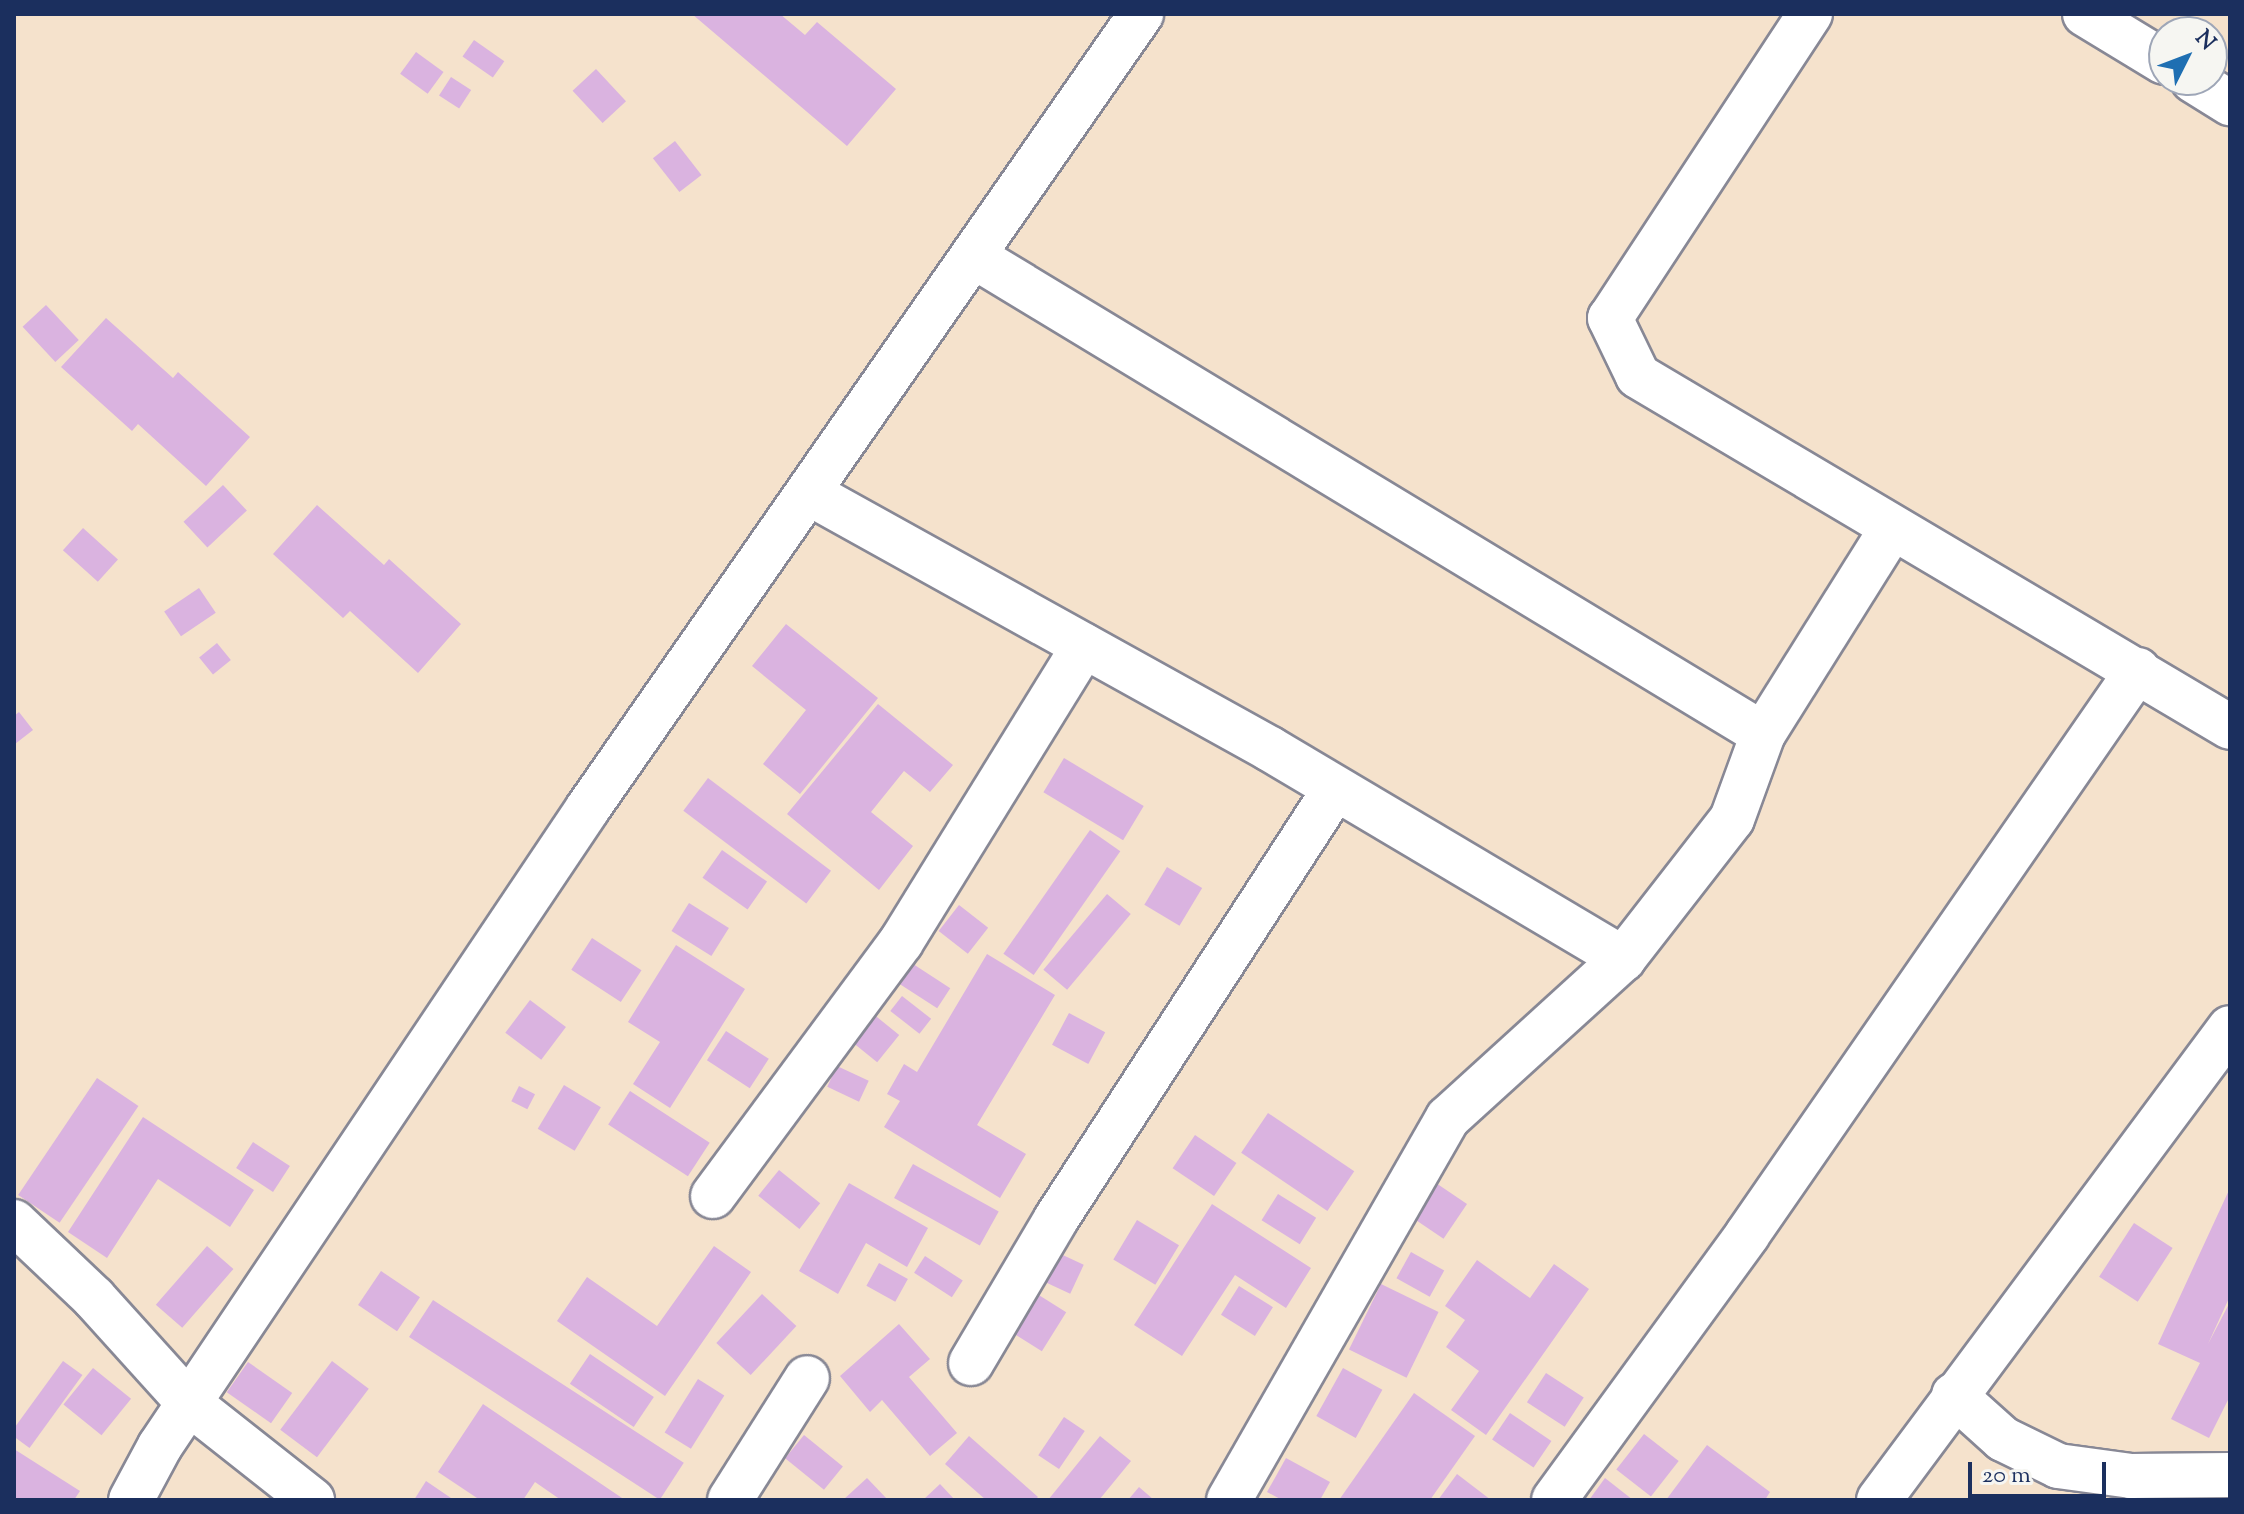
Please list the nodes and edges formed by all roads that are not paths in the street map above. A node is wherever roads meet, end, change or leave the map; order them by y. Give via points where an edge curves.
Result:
1 (1141, 14) edge
2 (1810, 14) edge
3 (2085, 14) edge
4 (2148, 52) edge
5 (975, 257) junction
6 (809, 493) junction
7 (1892, 528) junction
8 (1084, 646) junction
9 (2138, 670) junction
10 (2230, 727) edge
11 (1763, 734) junction
12 (1335, 789) junction
13 (1623, 959) junction
14 (2230, 1028) edge
15 (713, 1196) dead end
16 (14, 1222) edge
17 (971, 1363) dead end
18 (807, 1378) dead end
19 (1954, 1395) junction
20 (189, 1403) junction
21 (2230, 1475) edge
22 (131, 1500) edge
23 (312, 1500) edge
24 (730, 1500) edge
25 (1229, 1500) edge
26 (1554, 1500) edge
27 (1879, 1500) edge

1 - 5 street
2 - 7 street via 1610,318 1638,376
3 - 4 street
5 - 6 street
5 - 11 street
6 - 8 street
6 - 20 street via 588,808
7 - 9 street
7 - 11 street
8 - 12 street
8 - 15 street via 901,942
9 - 10 street
9 - 26 street via 1756,1223
11 - 13 street via 1732,819
12 - 13 street
12 - 17 street via 1056,1219
13 - 25 street via 1448,1118
14 - 19 street
16 - 20 street via 94,1298
18 - 24 street
19 - 21 street via 2003,1439 2058,1466 2131,1476
19 - 27 street
20 - 22 street
20 - 23 street

